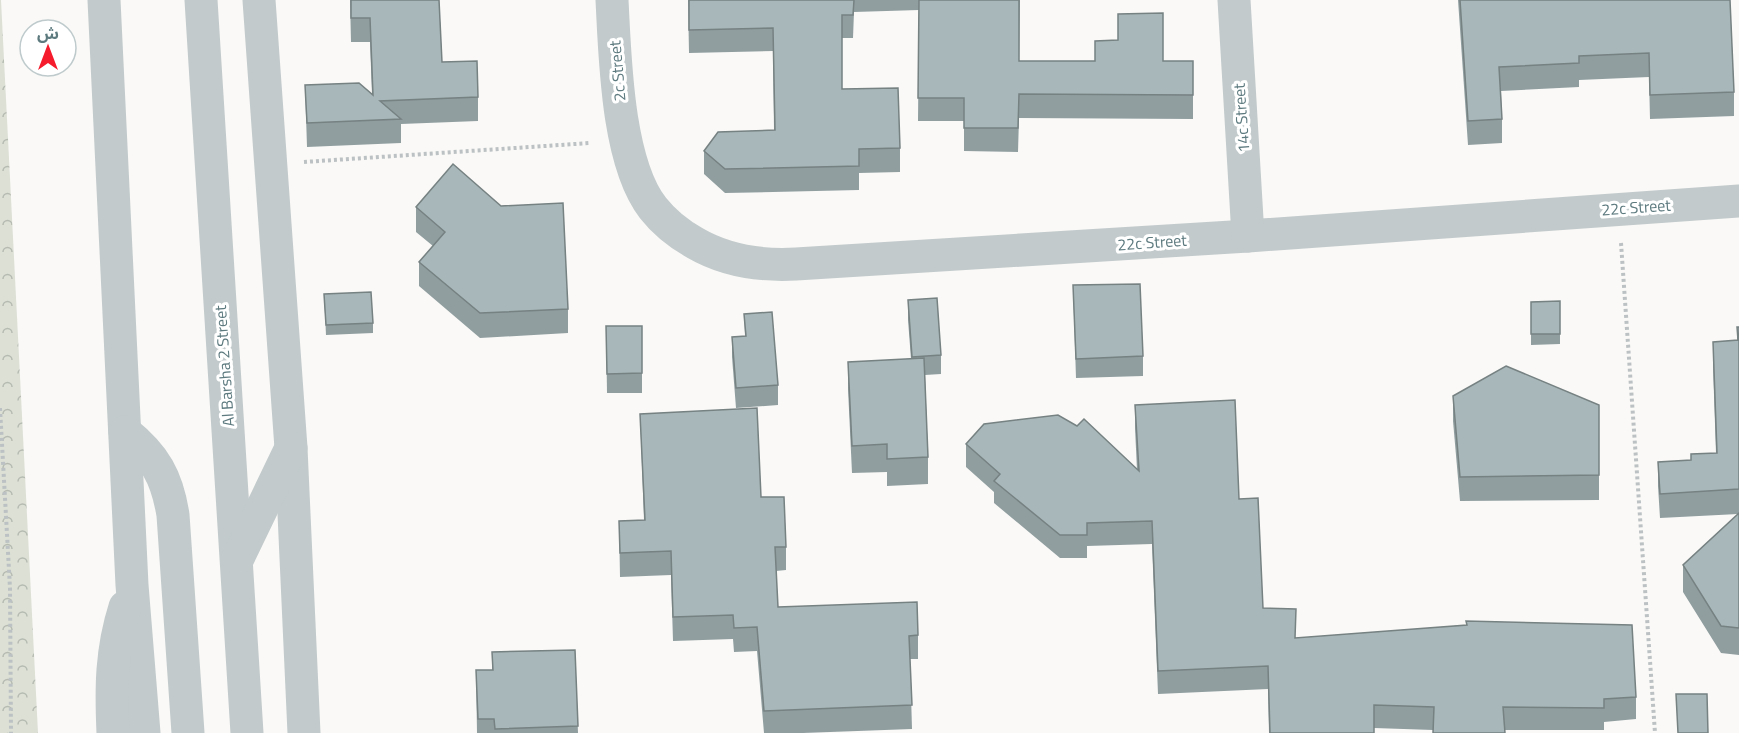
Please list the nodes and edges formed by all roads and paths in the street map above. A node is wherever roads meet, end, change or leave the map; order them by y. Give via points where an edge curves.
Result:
1 (104, 0) edge
2 (201, 0) edge
3 (259, 0) edge
4 (612, 0) edge
5 (1234, 0) edge
6 (627, 141) junction
7 (271, 164) junction
8 (1739, 201) edge
9 (1618, 208) junction
10 (1248, 236) junction
11 (0, 408) edge
12 (125, 432) junction
13 (291, 448) junction
14 (237, 560) junction
15 (132, 585) junction
16 (247, 731) edge
17 (11, 733) edge
18 (113, 733) edge
19 (144, 733) edge
20 (188, 733) edge
21 (304, 733) edge
22 (1656, 733) edge

1 - 12 street
2 - 14 street, Al Barsha 2 Street
3 - 7 street
4 - 6 street, 2c Street via 617,87
5 - 10 street, 14c Street
6 - 7 path
6 - 10 street, 22c Street via 642,188 652,207 668,224 706,249 750,263 795,264
7 - 13 street
8 - 9 street, 22c Street
9 - 10 street, 22c Street
9 - 22 path
11 - 17 path via 10,588
12 - 15 street
12 - 20 street via 152,458 170,494
13 - 14 street
13 - 21 street
14 - 16 street, Al Barsha 2 Street
15 - 18 street via 111,678
15 - 19 street

